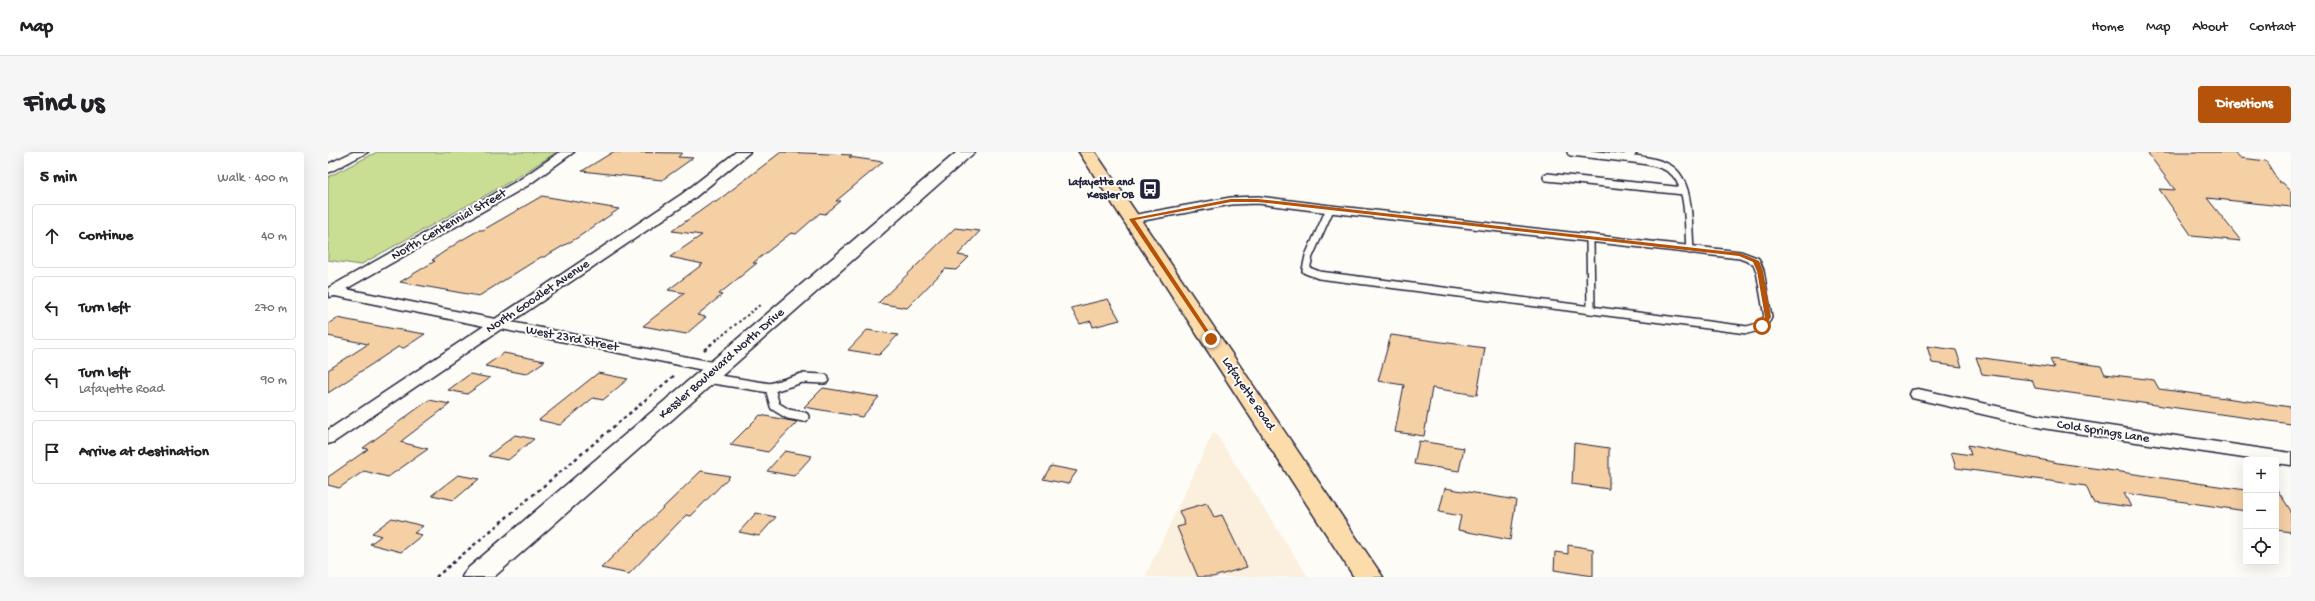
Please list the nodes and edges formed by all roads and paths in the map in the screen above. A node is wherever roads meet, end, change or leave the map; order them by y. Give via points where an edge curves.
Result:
1 (362, 152) edge
2 (568, 152) edge
3 (744, 152) edge
4 (967, 152) edge
5 (1087, 152) edge
6 (1575, 152) edge
7 (1633, 152) edge
8 (1625, 158) junction
9 (328, 169) edge
10 (1547, 177) dead end
11 (1684, 191) junction
12 (1330, 209) junction
13 (1132, 219) junction
14 (1590, 239) junction
15 (1690, 250) junction
16 (330, 293) edge
17 (1591, 310) junction
18 (497, 324) junction
19 (712, 373) junction
20 (824, 379) dead end
21 (770, 388) junction
22 (1918, 394) dead end
23 (804, 417) dead end
24 (328, 438) edge
25 (2291, 459) edge
26 (476, 577) edge
27 (1369, 577) edge

1 - 9 street
2 - 16 street, North Centennial Street via 523,182
3 - 18 street, North Goodlet Avenue via 687,197
4 - 19 main road, Kessler Boulevard North Drive
5 - 13 main road, Lafayette Road
6 - 8 lane
7 - 8 lane
8 - 11 lane via 1665,166 1676,173
10 - 11 lane
11 - 15 lane
12 - 13 lane via 1258,200 1231,201
12 - 14 lane
12 - 17 lane via 1309,256 1306,270 1319,275
13 - 27 main road, Lafayette Road
14 - 15 lane
14 - 17 lane
15 - 17 lane via 1740,255 1756,261 1768,317 1762,326 1747,330
16 - 18 street, West 23rd Street
18 - 19 street, West 23rd Street
18 - 24 street, North Goodlet Avenue
19 - 21 lane
19 - 26 main road, Kessler Boulevard North Drive
20 - 21 lane via 802,378
21 - 23 lane via 775,406 788,414
22 - 25 street, Cold Springs Lane via 2042,422

